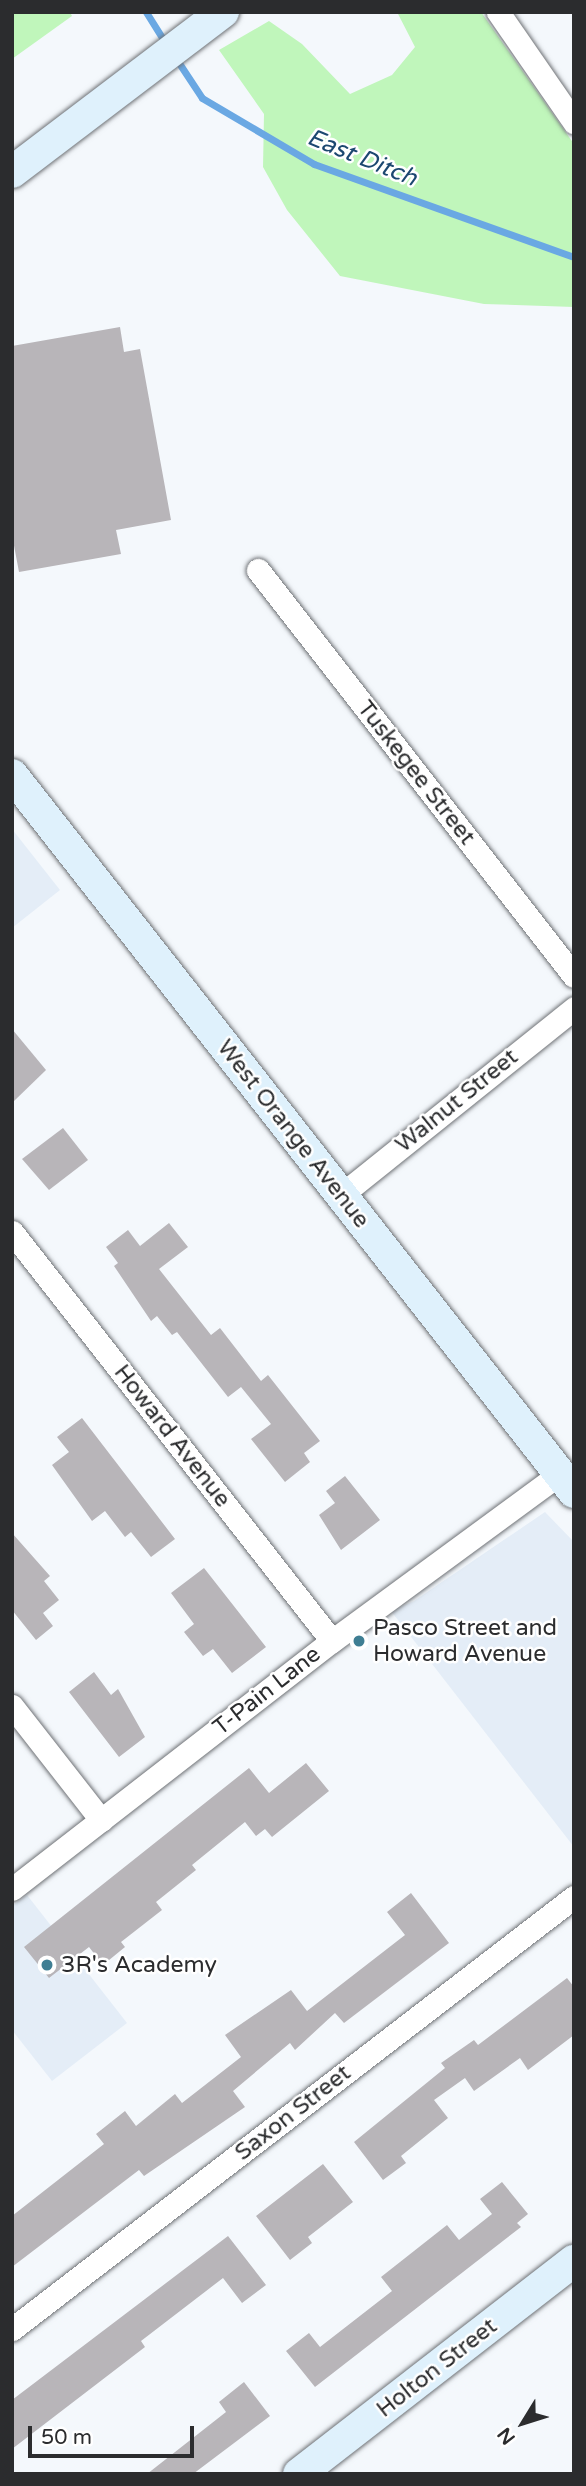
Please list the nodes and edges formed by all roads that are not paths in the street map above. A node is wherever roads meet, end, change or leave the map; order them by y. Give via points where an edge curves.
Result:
1 (223, 12) edge
2 (498, 12) edge
3 (574, 122) edge
4 (12, 172) edge
5 (258, 570) dead end
6 (12, 775) edge
7 (574, 976) edge
8 (574, 1008) edge
9 (341, 1195) junction
10 (12, 1232) edge
11 (569, 1477) edge
12 (332, 1641) junction
13 (12, 1706) edge
14 (101, 1820) junction
15 (12, 1889) edge
16 (574, 1897) edge
17 (574, 2261) edge
18 (12, 2329) edge
19 (299, 2474) edge

1 - 4 main road
2 - 3 street
5 - 7 street, Tuskegee Street
6 - 9 main road, West Orange Avenue
8 - 9 street, Walnut Street
9 - 11 main road, West Orange Avenue
10 - 12 street, Howard Avenue
11 - 12 street, T-Pain Lane
12 - 14 street, T-Pain Lane
13 - 14 street
14 - 15 street, T-Pain Lane
16 - 18 street, Saxon Street
17 - 19 main road, Holton Street

